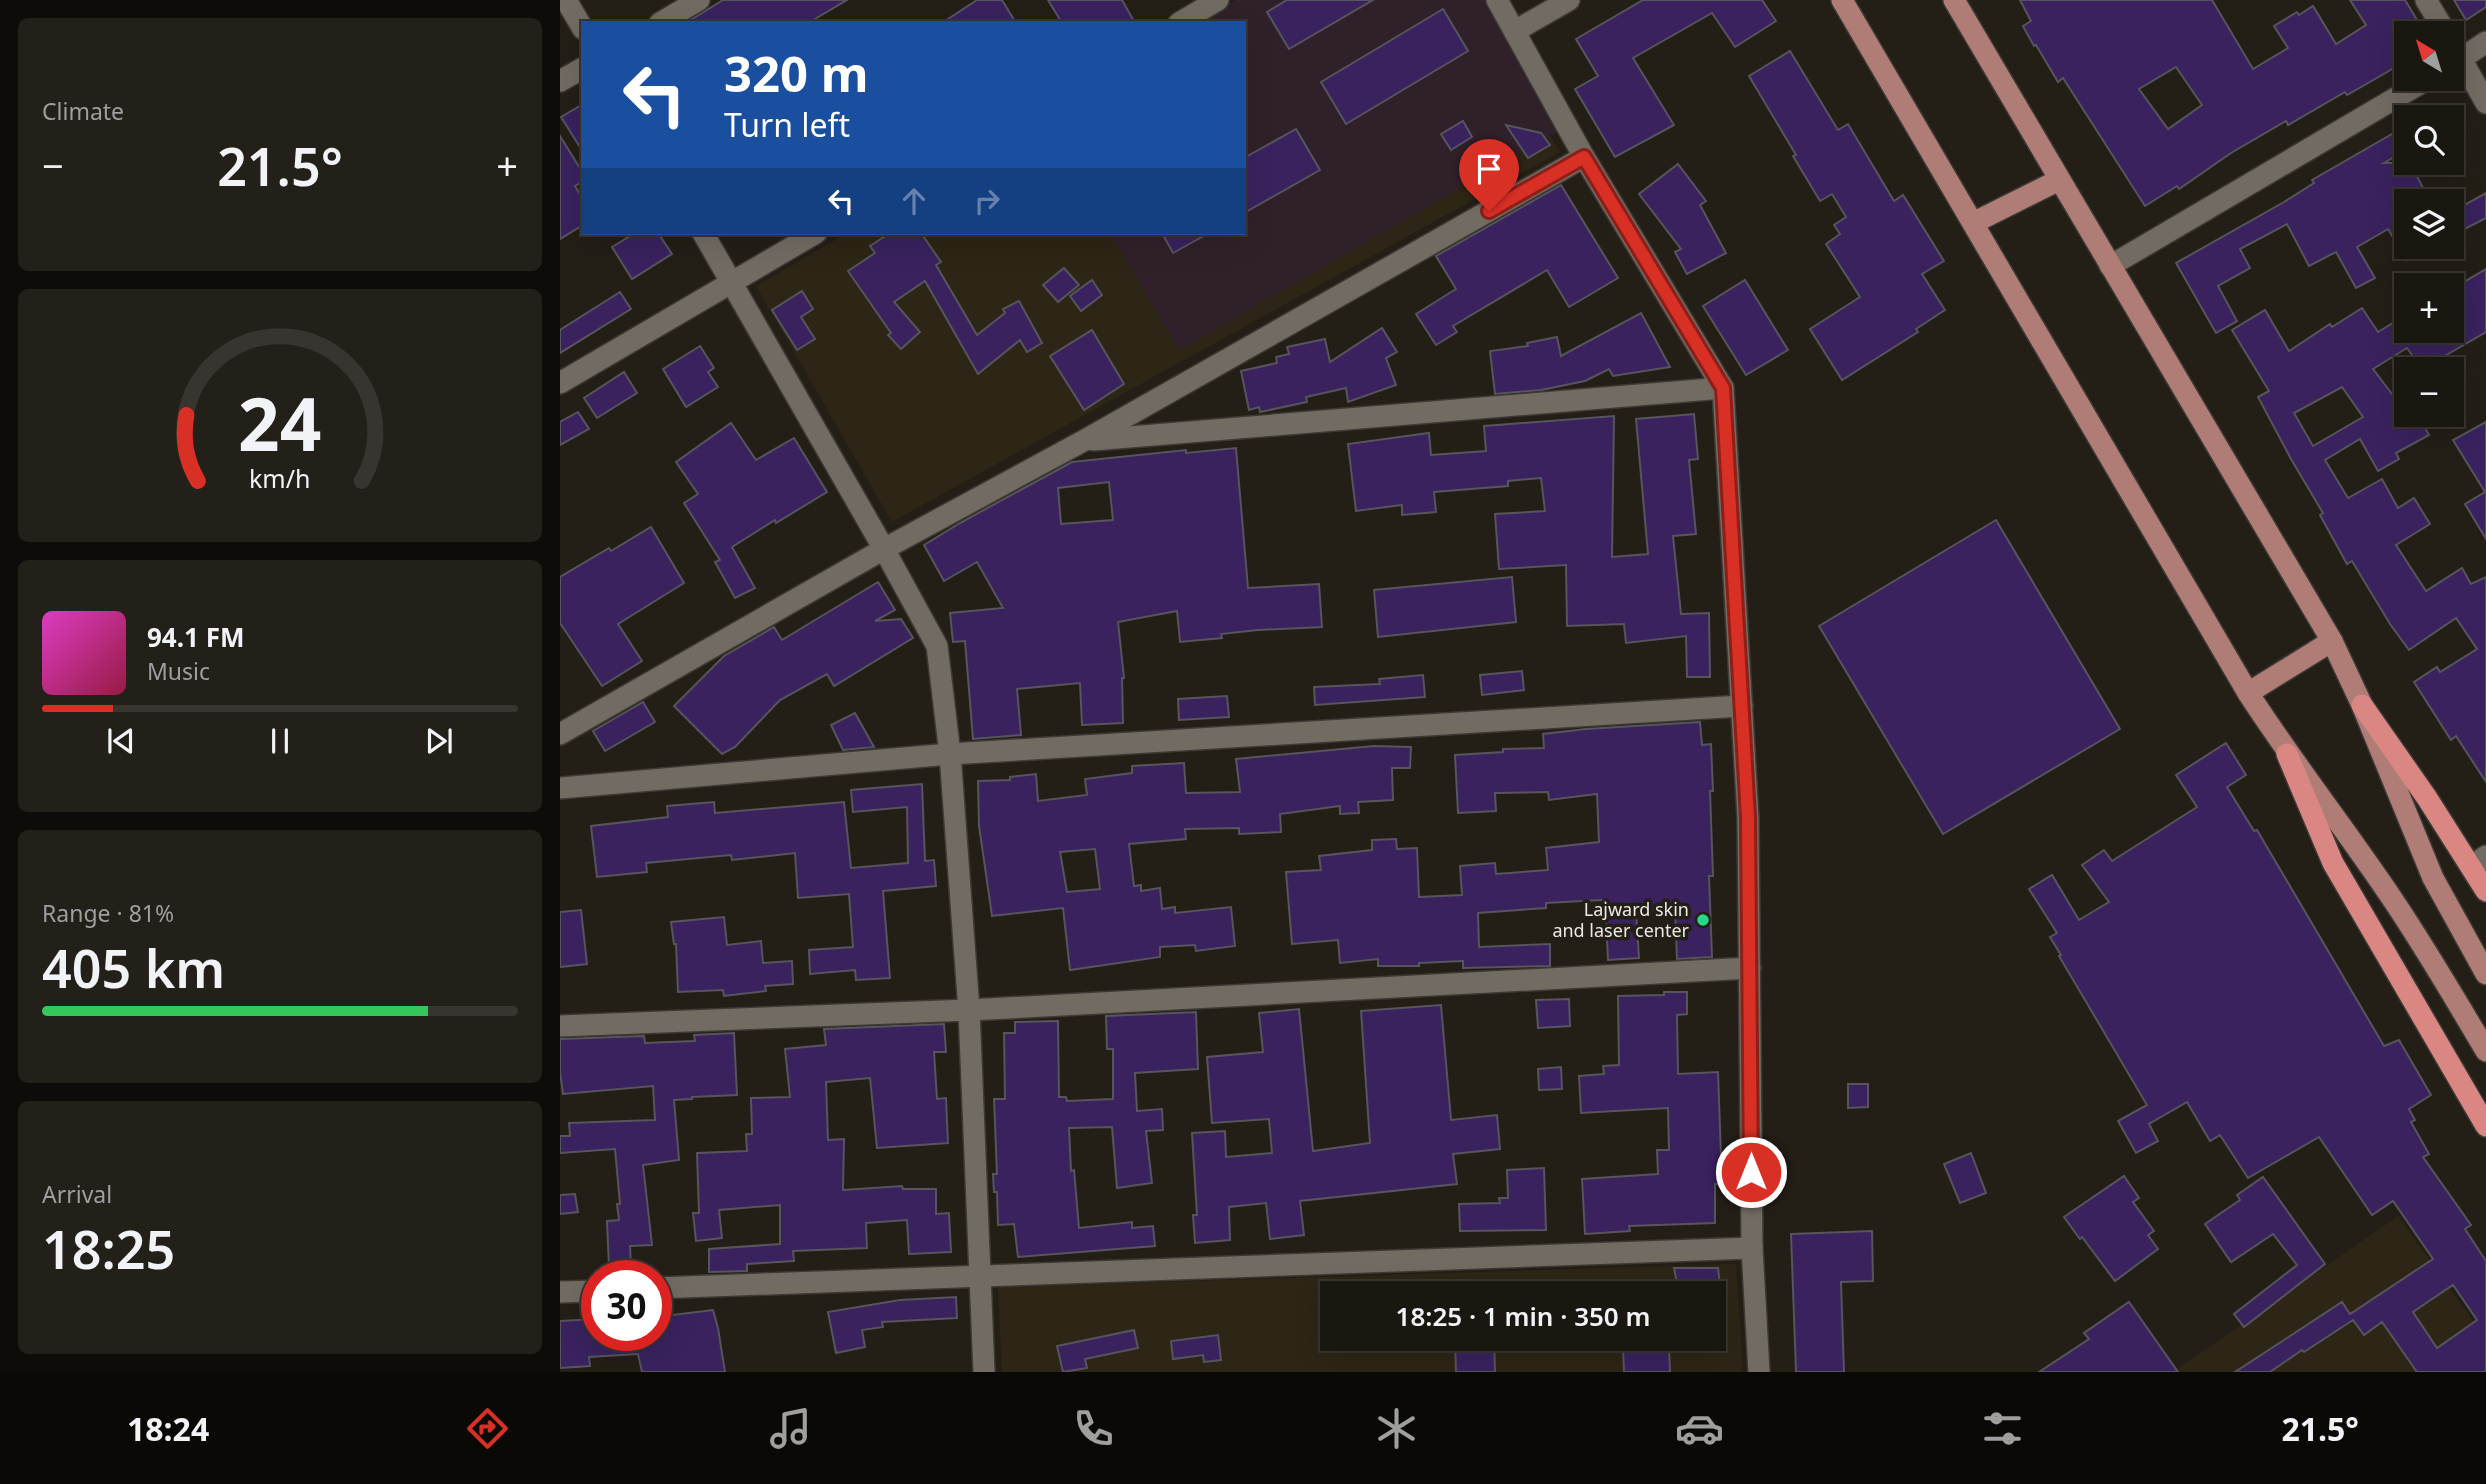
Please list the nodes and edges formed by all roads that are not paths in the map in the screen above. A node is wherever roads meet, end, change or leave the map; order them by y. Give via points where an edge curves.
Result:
1 (566, 0) edge
2 (699, 0) edge
3 (1218, 0) edge
4 (1497, 0) edge
5 (1569, 0) edge
6 (1842, 0) edge
7 (1954, 0) edge
8 (2426, 0) edge
9 (663, 21) edge
10 (1182, 21) edge
11 (2439, 21) edge
12 (581, 26) edge
13 (1515, 31) junction
14 (2486, 42) edge
15 (2464, 52) edge
16 (581, 69) edge
17 (2464, 70) edge
18 (560, 81) edge
19 (2408, 91) edge
20 (2486, 103) edge
21 (1584, 157) junction
22 (2059, 180) junction
23 (1973, 223) junction
24 (704, 235) edge
25 (812, 235) edge
26 (2110, 266) junction
27 (732, 281) junction
28 (560, 383) edge
29 (1723, 388) junction
30 (1085, 440) junction
31 (884, 549) junction
32 (2332, 641) junction
33 (2248, 694) junction
34 (2362, 705) junction
35 (1742, 706) junction
36 (560, 734) edge
37 (950, 754) junction
38 (2287, 754) junction
39 (560, 788) edge
40 (2479, 861) edge
41 (2486, 891) edge
42 (1750, 968) junction
43 (2483, 970) edge
44 (969, 1010) junction
45 (560, 1026) edge
46 (2486, 1051) edge
47 (2486, 1126) edge
48 (1752, 1248) junction
49 (979, 1276) junction
50 (672, 1287) edge
51 (581, 1291) edge
52 (560, 1292) edge
53 (984, 1372) edge
54 (1759, 1372) edge

1 - 12 street
2 - 9 street
3 - 10 street
4 - 13 street
5 - 13 street
6 - 23 main road
7 - 22 main road
8 - 11 street
13 - 21 street
14 - 15 street
16 - 18 street
17 - 20 street
19 - 26 street
21 - 29 street
21 - 30 street
22 - 23 main road
22 - 26 main road
23 - 33 main road
24 - 27 street
25 - 27 street
26 - 32 main road
27 - 28 street
27 - 31 street
29 - 30 street
29 - 35 street
30 - 31 street
31 - 36 street
31 - 37 street via 937,646
32 - 33 main road
32 - 34 main road
33 - 38 main road
34 - 40 highway
34 - 43 main road via 2433,878
35 - 37 street
35 - 42 street
37 - 39 street
37 - 44 street
38 - 46 main road via 2393,899
38 - 47 highway via 2333,863
40 - 41 highway
42 - 44 street
42 - 48 street
44 - 45 street
44 - 49 street
48 - 49 street
48 - 54 street
49 - 50 street
49 - 53 street
51 - 52 street

